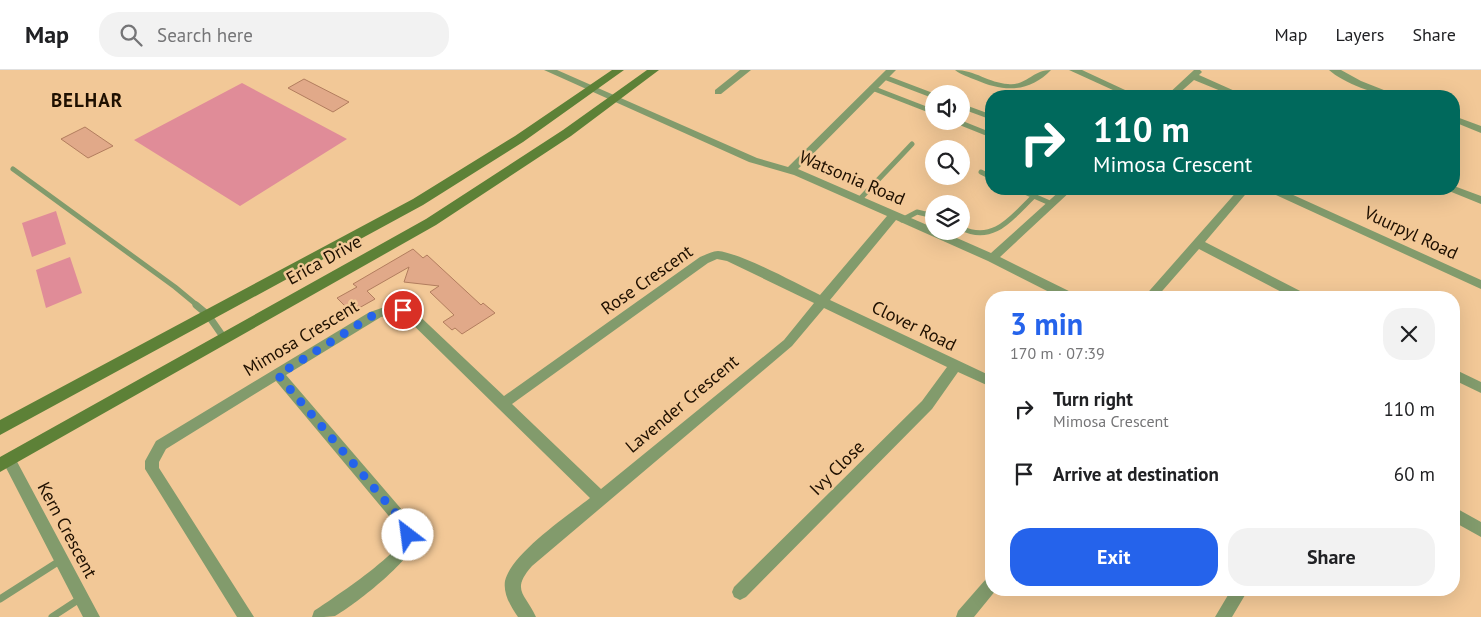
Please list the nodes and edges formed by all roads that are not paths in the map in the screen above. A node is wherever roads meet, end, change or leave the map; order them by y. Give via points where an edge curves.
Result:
1 (549, 70) edge
2 (619, 70) edge
3 (654, 70) edge
4 (746, 70) edge
5 (960, 70) edge
6 (1046, 70) edge
7 (1074, 70) edge
8 (1334, 70) edge
9 (887, 73) edge
10 (1196, 73) edge
11 (872, 88) junction
12 (593, 89) junction
13 (1119, 90) edge
14 (1178, 90) edge
15 (1229, 90) edge
16 (1377, 90) edge
17 (718, 92) dead end
18 (925, 92) edge
19 (614, 99) junction
20 (925, 109) edge
21 (970, 109) edge
22 (985, 115) edge
23 (1460, 121) edge
24 (970, 127) edge
25 (1481, 130) edge
26 (985, 133) edge
27 (912, 144) dead end
28 (13, 169) dead end
29 (790, 171) junction
30 (981, 172) dead end
31 (985, 174) edge
32 (1460, 192) edge
33 (1062, 195) edge
34 (1240, 195) edge
35 (1284, 195) edge
36 (1034, 196) joint
37 (860, 200) junction
38 (1481, 200) edge
39 (1052, 204) junction
40 (925, 213) edge
41 (898, 218) junction
42 (970, 232) edge
43 (1197, 243) junction
44 (992, 258) junction
45 (1481, 285) edge
46 (1058, 291) edge
47 (1155, 291) edge
48 (1290, 291) edge
49 (822, 301) junction
50 (208, 315) junction
51 (224, 338) junction
52 (956, 365) junction
53 (278, 375) junction
54 (1460, 377) edge
55 (985, 379) edge
56 (1481, 388) edge
57 (504, 403) junction
58 (0, 428) edge
59 (4, 462) edge
60 (600, 498) junction
61 (1460, 518) edge
62 (1481, 530) edge
63 (62, 560) junction
64 (985, 591) edge
65 (740, 592) dead end
66 (1236, 596) edge
67 (82, 597) junction
68 (0, 599) edge
69 (52, 617) edge
70 (92, 617) edge
71 (246, 617) edge
72 (320, 617) edge
73 (528, 617) edge
74 (964, 617) edge
75 (1223, 617) edge

1 - 12 street, Watsonia Road
2 - 12 main road, Erica Drive
3 - 19 main road, Erica Drive
4 - 17 street
5 - 6 street via 1010,87 1025,85
7 - 13 street
8 - 16 street
9 - 11 street
9 - 18 lane
10 - 14 street
10 - 15 street
11 - 20 lane
11 - 29 street
12 - 19 street, Watsonia Road
12 - 50 main road, Erica Drive via 418,202
19 - 29 street, Watsonia Road via 765,165
19 - 51 main road, Erica Drive via 431,222
21 - 22 lane
23 - 25 street
24 - 26 lane
27 - 37 lane
28 - 50 lane via 159,274
29 - 37 street, Watsonia Road
30 - 31 lane
32 - 38 street
33 - 39 street
34 - 43 street
35 - 45 street, Vuurpyl Road
36 - 39 lane
36 - 42 lane via 994,231 986,235
37 - 41 street, Watsonia Road
39 - 44 street
40 - 41 lane via 917,211
41 - 44 street, Watsonia Road
41 - 49 street, Lavender Crescent
43 - 47 street
43 - 48 street
44 - 46 street, Watsonia Road
49 - 52 street, Clover Road
49 - 57 street, Rose Crescent via 729,257 716,254
49 - 60 street, Lavender Crescent via 788,343
50 - 51 lane
50 - 58 main road, Erica Drive
51 - 59 main road, Erica Drive
52 - 55 street, Clover Road
52 - 65 street, Ivy Close via 926,405
53 - 57 street, Mimosa Crescent via 372,316 403,310
53 - 71 street, Mimosa Crescent via 161,445 152,461 152,468
53 - 72 street via 404,523 408,535 406,545 394,560
54 - 56 street
57 - 60 street, Mimosa Crescent
59 - 63 street, Kern Crescent
60 - 73 street, Lavender Crescent via 519,567 514,577 514,597
61 - 62 street
63 - 67 street, Kern Crescent
63 - 68 lane
64 - 74 street
66 - 75 street
67 - 69 lane
67 - 70 street, Kern Crescent

